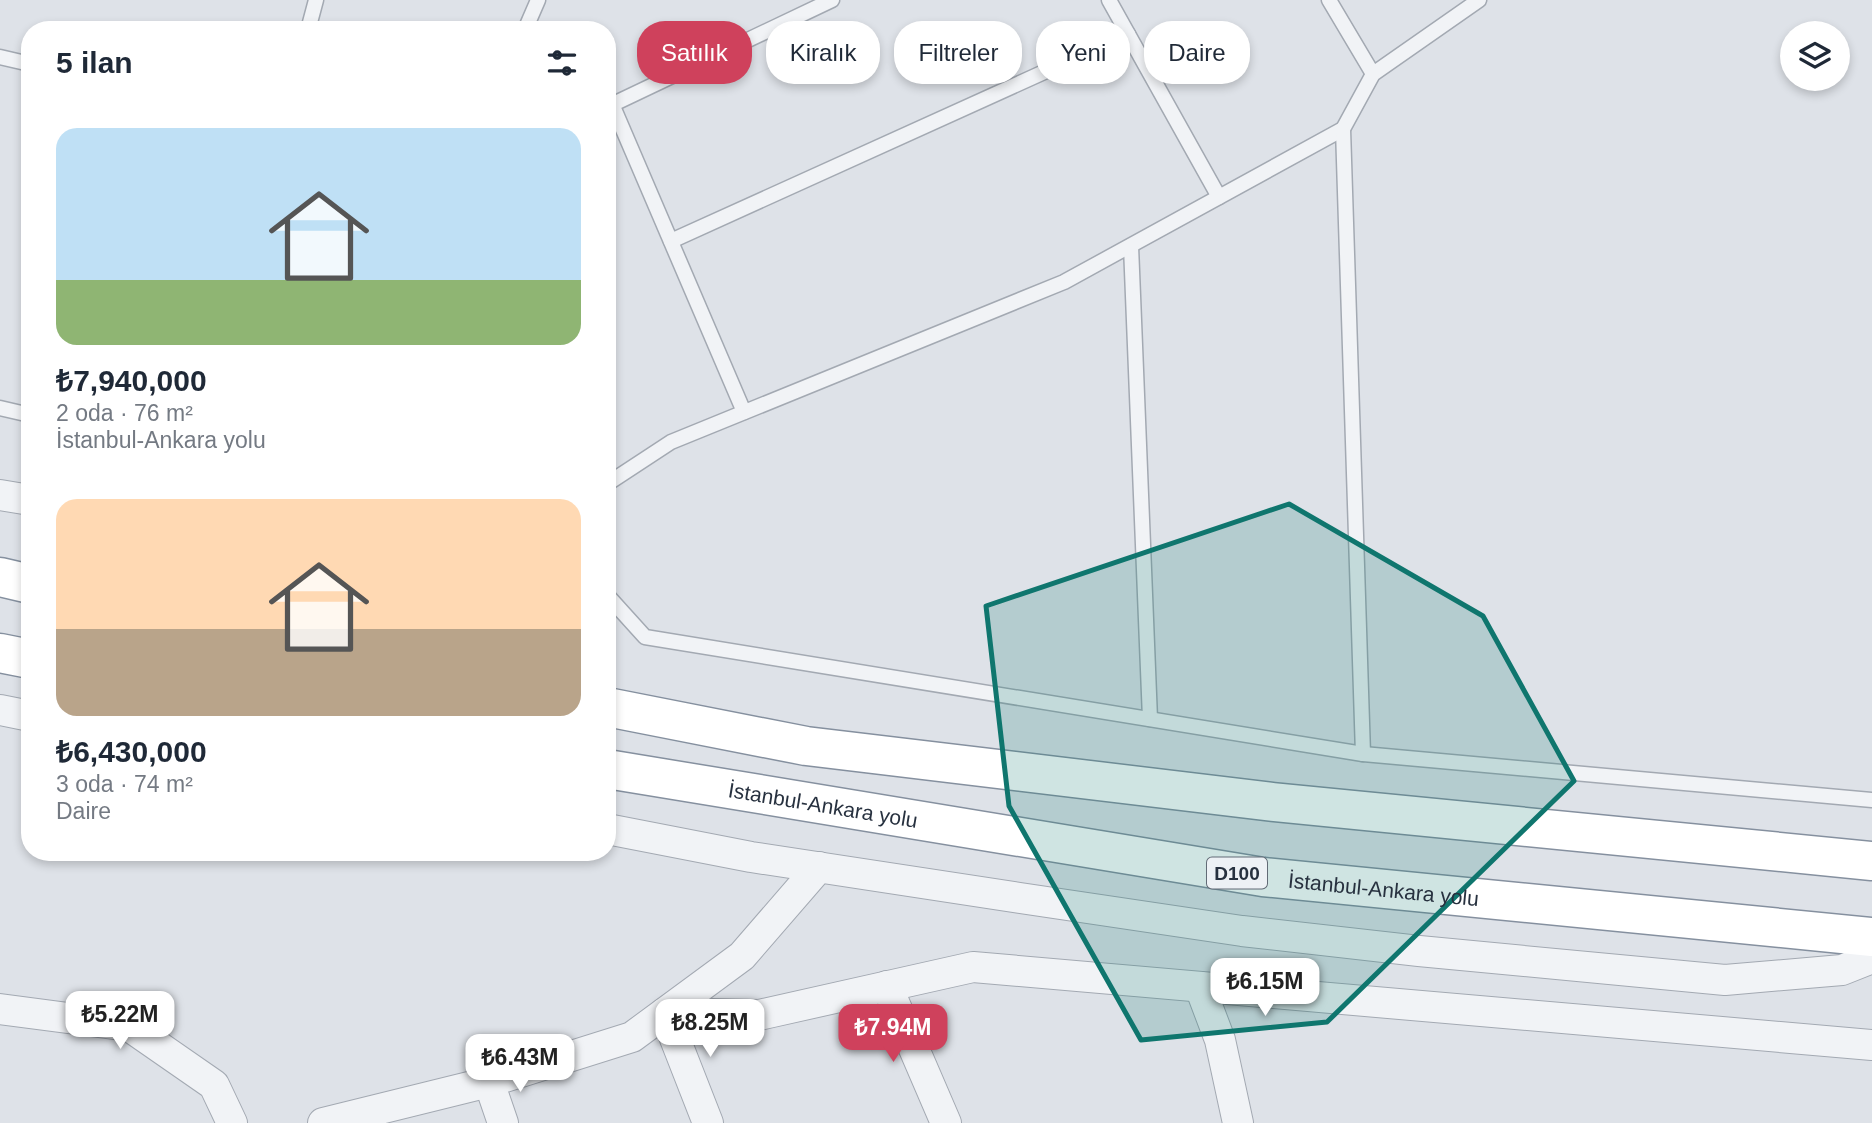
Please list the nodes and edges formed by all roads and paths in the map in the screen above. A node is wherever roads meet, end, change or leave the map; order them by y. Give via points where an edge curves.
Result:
1 (316, 0) edge
2 (538, 0) edge
3 (832, 0) edge
4 (1109, 0) edge
5 (1329, 0) edge
6 (1479, 0) edge
7 (310, 21) edge
8 (529, 21) edge
9 (1121, 21) edge
10 (1130, 38) edge
11 (0, 57) edge
12 (21, 62) edge
13 (1373, 74) junction
14 (1036, 76) edge
15 (616, 103) edge
16 (616, 119) edge
17 (1343, 130) junction
18 (1219, 197) junction
19 (671, 241) junction
20 (1131, 246) junction
21 (0, 408) edge
22 (744, 412) junction
23 (21, 413) edge
24 (616, 478) edge
25 (0, 495) edge
26 (21, 498) edge
27 (0, 577) edge
28 (21, 582) edge
29 (616, 605) edge
30 (0, 653) edge
31 (21, 658) edge
32 (616, 709) edge
33 (0, 710) edge
34 (21, 714) edge
35 (1150, 719) junction
36 (1363, 754) junction
37 (616, 770) edge
38 (1872, 800) edge
39 (616, 831) edge
40 (1872, 861) edge
41 (819, 867) junction
42 (1872, 937) edge
43 (1872, 958) edge
44 (887, 986) junction
45 (1200, 987) junction
46 (0, 1009) edge
47 (665, 1013) junction
48 (1872, 1045) edge
49 (489, 1082) junction
50 (232, 1123) edge
51 (323, 1123) edge
52 (503, 1123) edge
53 (708, 1123) edge
54 (946, 1123) edge
55 (1238, 1123) edge

1 - 7 lane
2 - 8 lane
3 - 15 lane
4 - 9 lane
5 - 13 lane
6 - 13 lane
10 - 18 lane
11 - 12 lane
13 - 17 lane
14 - 19 lane
16 - 19 lane
17 - 18 lane
17 - 36 lane
18 - 20 lane
19 - 22 lane
20 - 22 lane via 1064,282
20 - 35 lane
21 - 23 lane
22 - 24 lane via 671,442
25 - 26 street
27 - 28 highway
29 - 35 lane via 645,637
30 - 31 highway
32 - 40 highway via 806,746 1273,802
33 - 34 street
35 - 36 lane
36 - 38 lane
37 - 42 highway, İstanbul-Ankara yolu / D100 via 1264,877
39 - 41 street
41 - 43 street via 1242,931 1725,980 1842,970
41 - 47 street via 742,956
44 - 45 street via 973,967
44 - 47 street via 759,1015
44 - 54 street
45 - 48 street
45 - 55 street via 1220,1040
46 - 50 street via 129,1026 214,1085
47 - 49 street via 632,1037
47 - 53 street
49 - 51 street
49 - 52 street

